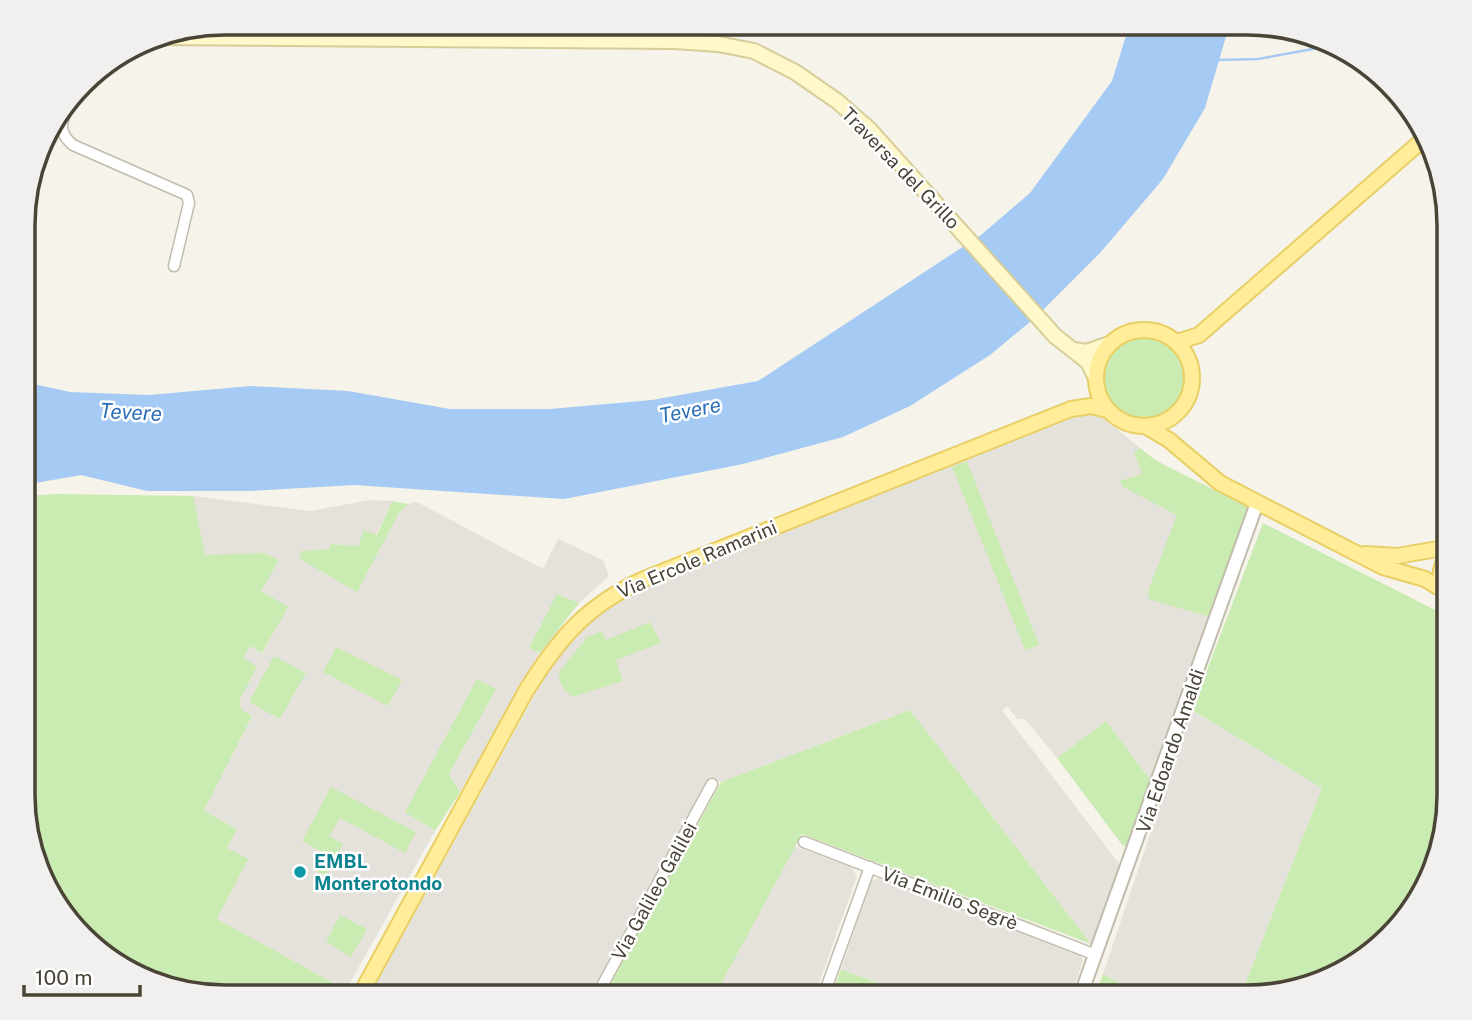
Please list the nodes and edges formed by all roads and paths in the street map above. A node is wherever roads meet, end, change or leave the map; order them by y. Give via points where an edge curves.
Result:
1 (289, 35) edge
2 (198, 37) edge
3 (290, 38) junction
4 (61, 129) edge
5 (1420, 146) edge
6 (174, 266) dead end
7 (1177, 342) junction
8 (1109, 344) junction
9 (1073, 350) junction
10 (1096, 380) junction
11 (1071, 409) junction
12 (1108, 410) junction
13 (1179, 412) junction
14 (1147, 427) junction
15 (1188, 456) junction
16 (1257, 503) junction
17 (1437, 549) edge
18 (1357, 553) junction
19 (1437, 588) edge
20 (712, 784) dead end
21 (804, 842) dead end
22 (870, 867) junction
23 (1096, 955) junction
24 (366, 985) edge
25 (603, 985) edge
26 (826, 985) edge
27 (1085, 985) edge

1 - 3 street
2 - 3 main road, Traversa del Grillo
3 - 9 main road, Traversa del Grillo via 675,41 750,50 795,72 845,108 950,217 1048,329
4 - 6 street via 73,145 187,195
5 - 7 main road via 1199,335
7 - 8 main road via 1165,334 1143,330 1121,335
7 - 13 main road via 1186,353 1193,379 1191,393
8 - 9 main road via 1086,352
8 - 10 main road
9 - 10 main road, Traversa del Grillo via 1088,362
10 - 11 main road, Via Ercole Ramarini
10 - 12 main road, Traversa del Grillo
11 - 12 main road, Via Ercole Ramarini via 1091,406
11 - 24 main road, Via Ercole Ramarini via 644,579 583,616 552,651 526,691
12 - 14 main road via 1120,421
13 - 14 main road
13 - 15 main road via 1178,435
14 - 15 main road
15 - 16 main road via 1220,483
16 - 18 main road
16 - 23 street, Via Edoardo Amaldi
17 - 18 main road via 1397,555
18 - 19 main road
20 - 25 street, Via Galileo Galilei
21 - 22 street, Via Emilio Segrè
22 - 23 street, Via Emilio Segrè
22 - 26 street
23 - 27 street, Via Edoardo Amaldi

